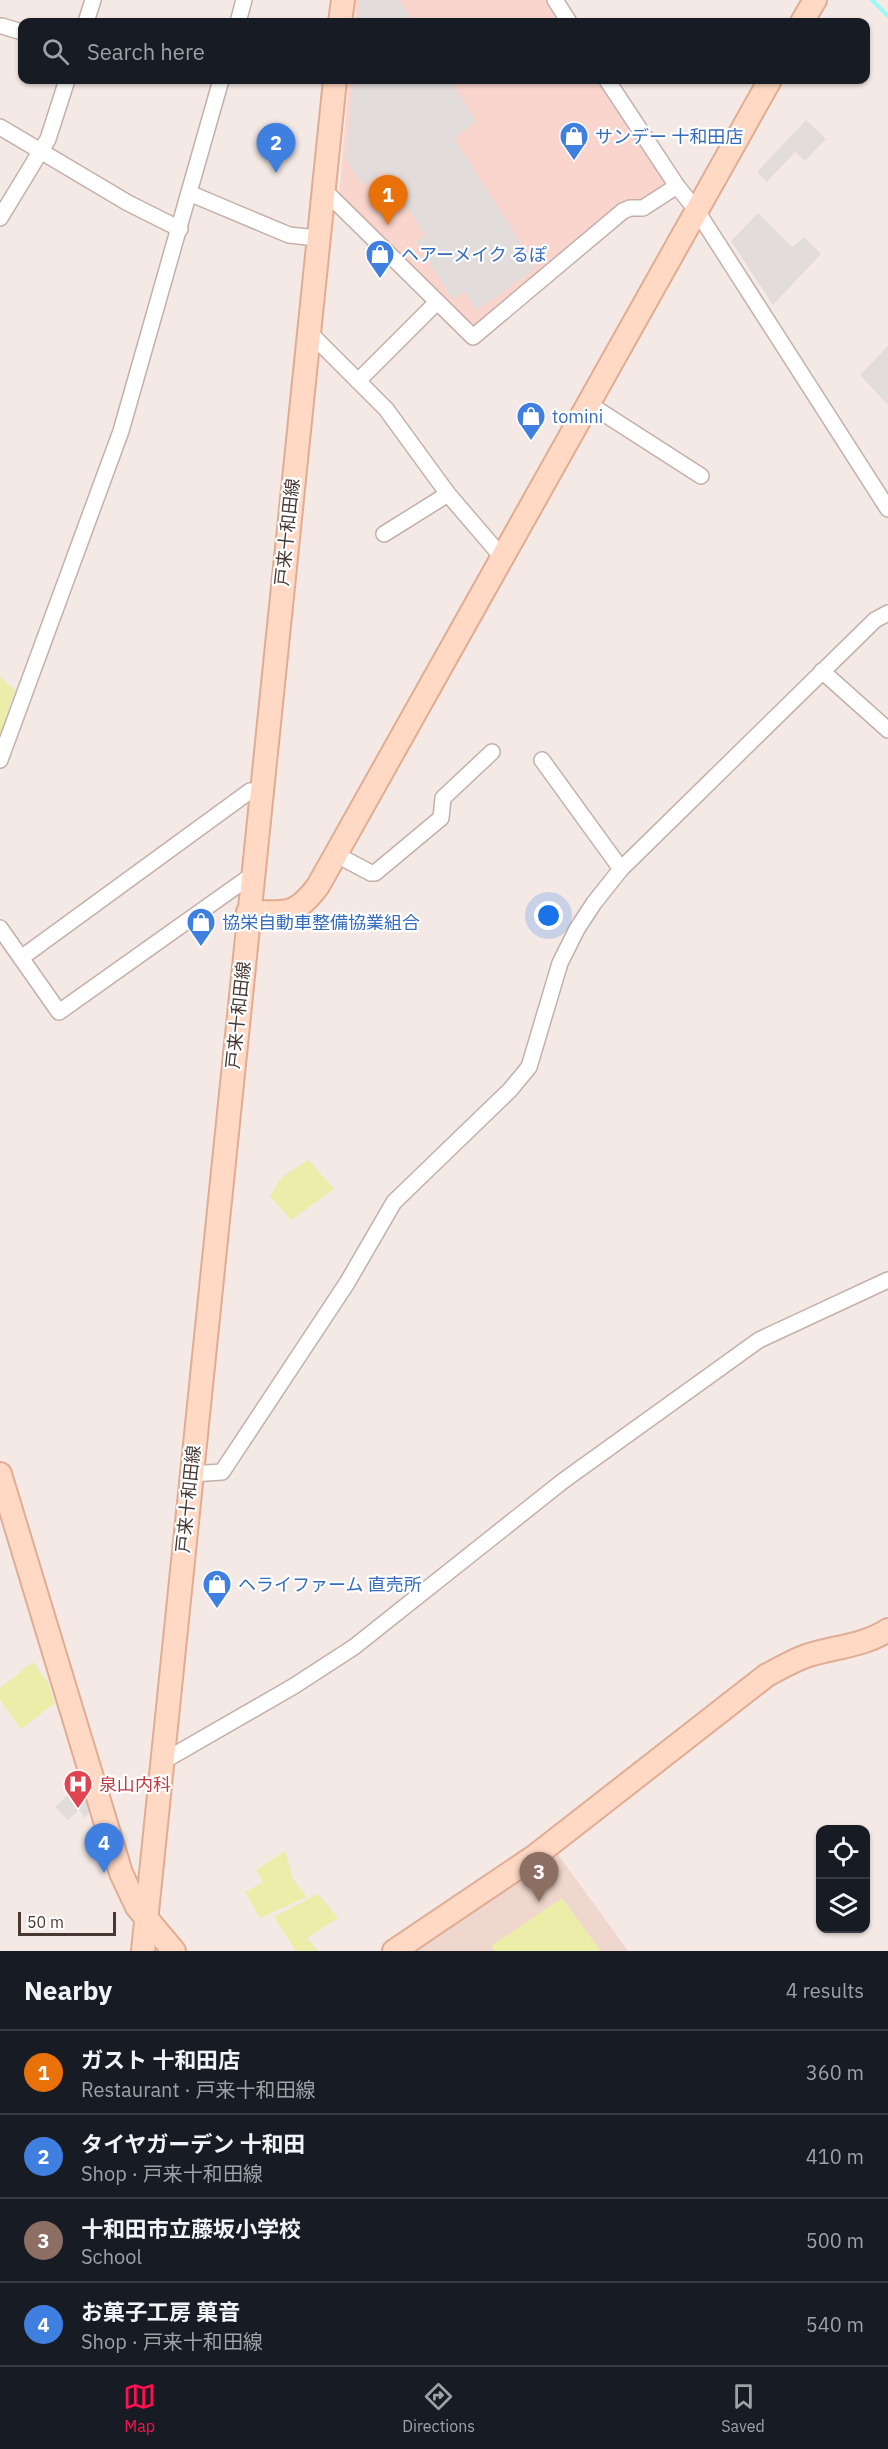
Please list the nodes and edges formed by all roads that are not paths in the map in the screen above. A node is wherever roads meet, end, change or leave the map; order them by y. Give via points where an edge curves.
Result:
1 (93, 0) edge
2 (244, 0) edge
3 (343, 0) edge
4 (555, 0) edge
5 (815, 0) edge
6 (87, 18) edge
7 (239, 18) edge
8 (341, 18) edge
9 (566, 18) edge
10 (804, 18) edge
11 (2, 26) dead end
12 (18, 31) edge
13 (66, 84) edge
14 (221, 84) edge
15 (335, 84) edge
16 (610, 84) edge
17 (768, 84) edge
18 (0, 127) edge
19 (41, 152) junction
20 (676, 186) junction
21 (324, 190) junction
22 (189, 193) junction
23 (696, 210) junction
24 (0, 218) edge
25 (180, 229) junction
26 (317, 238) junction
27 (437, 302) junction
28 (308, 331) junction
29 (358, 381) junction
30 (589, 404) junction
31 (701, 476) dead end
32 (448, 494) junction
33 (888, 509) edge
34 (384, 534) dead end
35 (502, 557) junction
36 (888, 613) edge
37 (822, 671) junction
38 (888, 730) edge
39 (492, 752) dead end
40 (0, 760) edge
41 (542, 760) dead end
42 (260, 792) junction
43 (336, 854) junction
44 (621, 869) junction
45 (252, 875) junction
46 (248, 912) junction
47 (0, 928) edge
48 (21, 958) junction
49 (888, 1280) edge
50 (0, 1474) edge
51 (191, 1474) junction
52 (888, 1630) edge
53 (162, 1762) junction
54 (147, 1920) junction
55 (144, 1951) edge
56 (174, 1951) edge
57 (394, 1951) edge

1 - 6 street
2 - 7 street
3 - 8 street
4 - 9 street
5 - 10 street
11 - 12 street
13 - 19 street
14 - 22 street
15 - 21 street, 戸来十和田線
16 - 20 street
17 - 23 street
18 - 19 street
19 - 24 street
19 - 25 street
20 - 23 street
20 - 27 street via 643,208 623,211 473,337
21 - 26 street, 戸来十和田線
21 - 27 street
22 - 25 street
22 - 26 street via 289,235
23 - 30 street
23 - 33 street
25 - 40 street via 121,431
26 - 28 street, 戸来十和田線
27 - 29 street
28 - 29 street
28 - 42 street, 戸来十和田線
29 - 32 street via 386,409
30 - 31 street
30 - 35 street
32 - 34 street
32 - 35 street
35 - 43 street
36 - 37 street via 875,620
37 - 38 street
37 - 44 street
39 - 43 street via 443,798 441,818 375,873
41 - 44 street
42 - 45 street, 戸来十和田線
42 - 48 street via 250,791
43 - 46 street via 318,886 298,908 287,912
44 - 51 street via 594,903 560,963 529,1067 394,1202 347,1283 222,1472
45 - 46 street, 戸来十和田線
45 - 48 street via 59,1012
46 - 51 street, 戸来十和田線
47 - 48 street
49 - 53 street via 759,1340 563,1481 354,1647
50 - 54 street via 121,1873
51 - 53 street, 戸来十和田線
52 - 57 street via 805,1657 766,1675 535,1856
53 - 54 street, 戸来十和田線
54 - 55 street, 戸来十和田線
54 - 56 street

